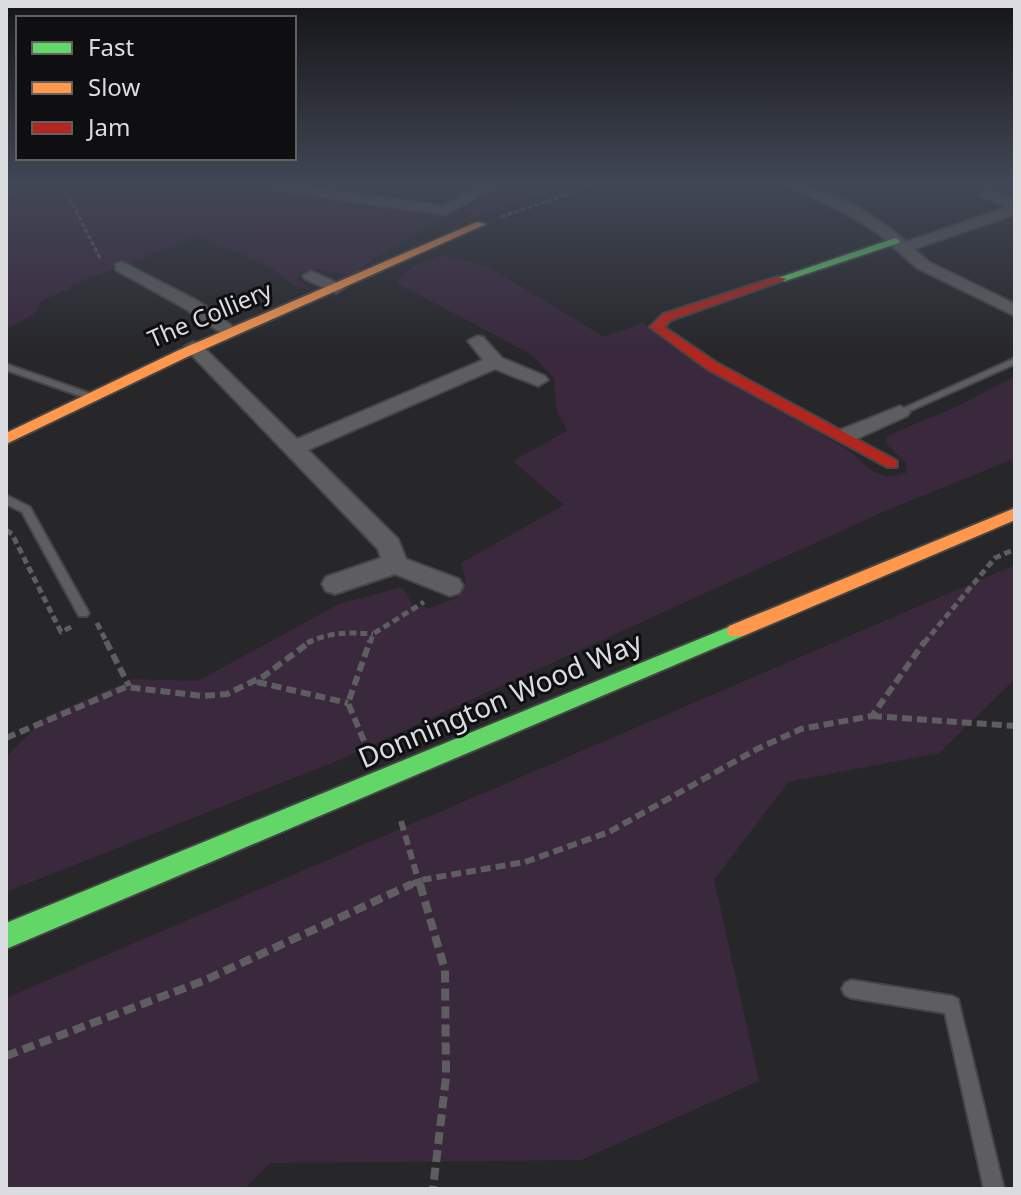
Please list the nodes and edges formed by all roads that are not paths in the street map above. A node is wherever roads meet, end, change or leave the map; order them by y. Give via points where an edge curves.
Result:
1 (443, 241) edge
2 (894, 241) edge
3 (909, 241) edge
4 (899, 244) junction
5 (122, 267) road end
6 (311, 276) dead end
7 (336, 288) junction
8 (1015, 311) edge
9 (230, 331) junction
10 (477, 341) dead end
11 (193, 347) junction
12 (1015, 361) edge
13 (495, 362) junction
14 (6, 367) edge
15 (538, 380) dead end
16 (89, 396) junction
17 (900, 412) joint
18 (847, 435) junction
19 (6, 439) edge
20 (295, 448) junction
21 (892, 464) dead end
22 (6, 499) edge
23 (1015, 514) edge
24 (396, 565) junction
25 (335, 584) dead end
26 (450, 586) road end
27 (83, 613) dead end
28 (6, 936) edge
29 (851, 989) dead end
30 (994, 1189) edge

1 - 7 street, The Colliery
2 - 4 street
3 - 4 street
4 - 8 street via 923,265
4 - 18 street via 667,317 656,327 729,375
5 - 9 street
6 - 7 street
7 - 9 street, The Colliery
9 - 11 street, The Colliery
10 - 13 street
11 - 16 street, The Colliery
11 - 20 street
12 - 17 lane
13 - 15 street
13 - 20 street
14 - 16 lane
16 - 19 street, The Colliery
17 - 18 street
18 - 21 street
20 - 24 street via 389,545
22 - 27 lane via 26,510
23 - 28 street, Donnington Wood Way
24 - 25 street
24 - 26 street
29 - 30 lane via 952,1005

